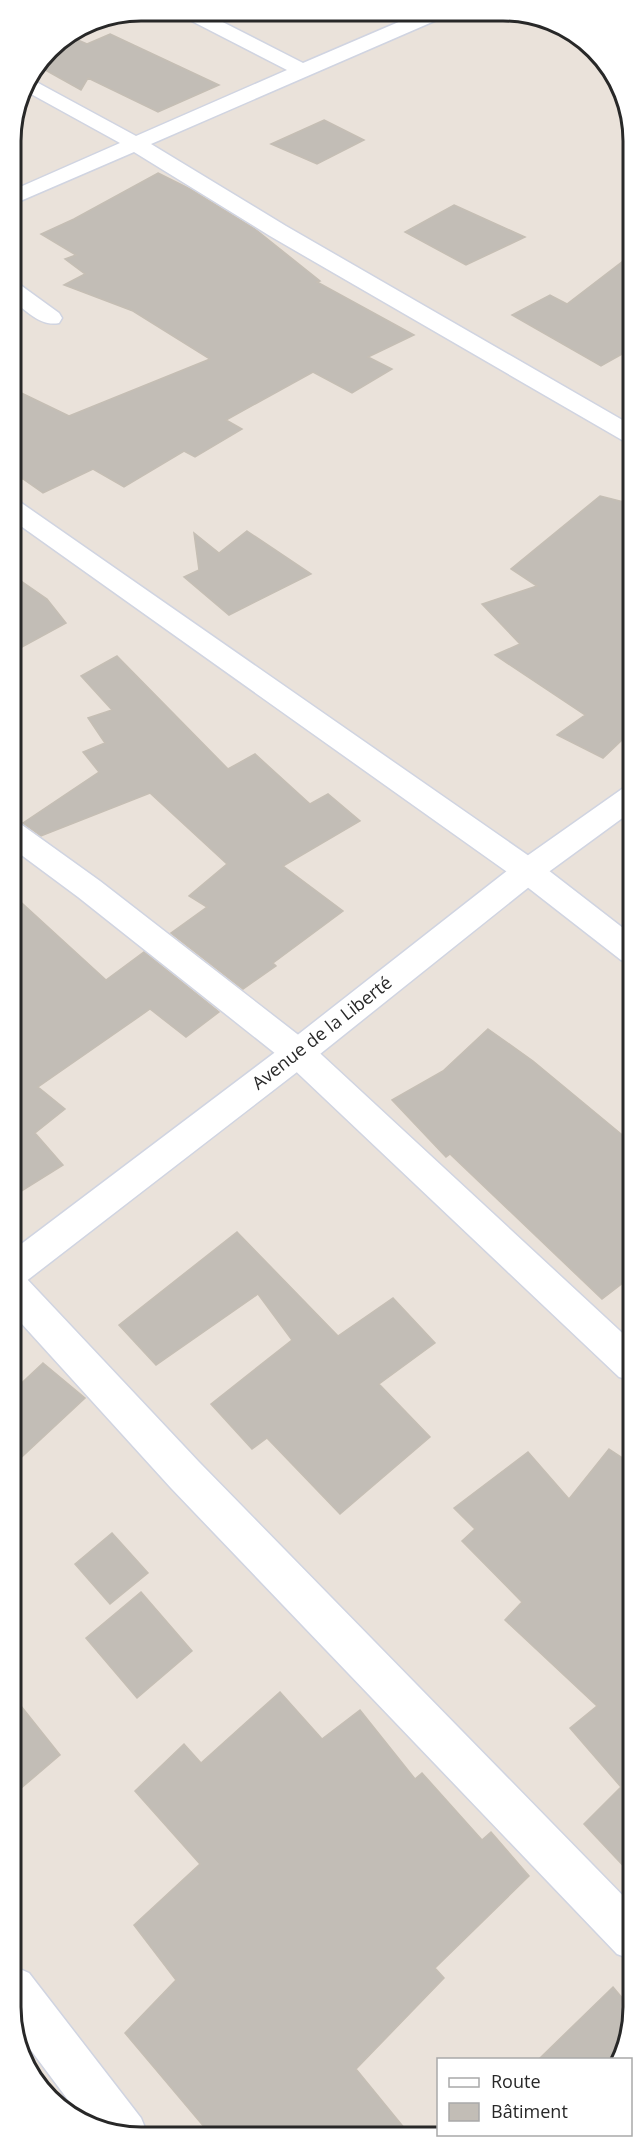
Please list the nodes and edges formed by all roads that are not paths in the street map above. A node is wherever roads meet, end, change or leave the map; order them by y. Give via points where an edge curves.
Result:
1 (206, 21) edge
2 (418, 21) edge
3 (302, 70) junction
4 (34, 87) edge
5 (136, 144) junction
6 (21, 195) edge
7 (21, 296) edge
8 (51, 318) dead end
9 (623, 430) edge
10 (21, 514) edge
11 (623, 802) edge
12 (21, 840) edge
13 (528, 871) junction
14 (623, 945) edge
15 (298, 1053) junction
16 (21, 1263) edge
17 (21, 1298) edge
18 (623, 1356) edge
19 (623, 1928) edge
20 (21, 2000) edge
21 (115, 2124) edge

1 - 3 street
2 - 3 street
3 - 5 street
4 - 5 street
5 - 6 street
5 - 9 street via 278,231
7 - 8 street
10 - 13 street
11 - 13 street, Avenue de la Liberté
12 - 15 street
13 - 14 street
13 - 15 street, Avenue de la Liberté
15 - 16 street, Avenue de la Liberté
15 - 18 street
17 - 19 street via 184,1474
20 - 21 street

